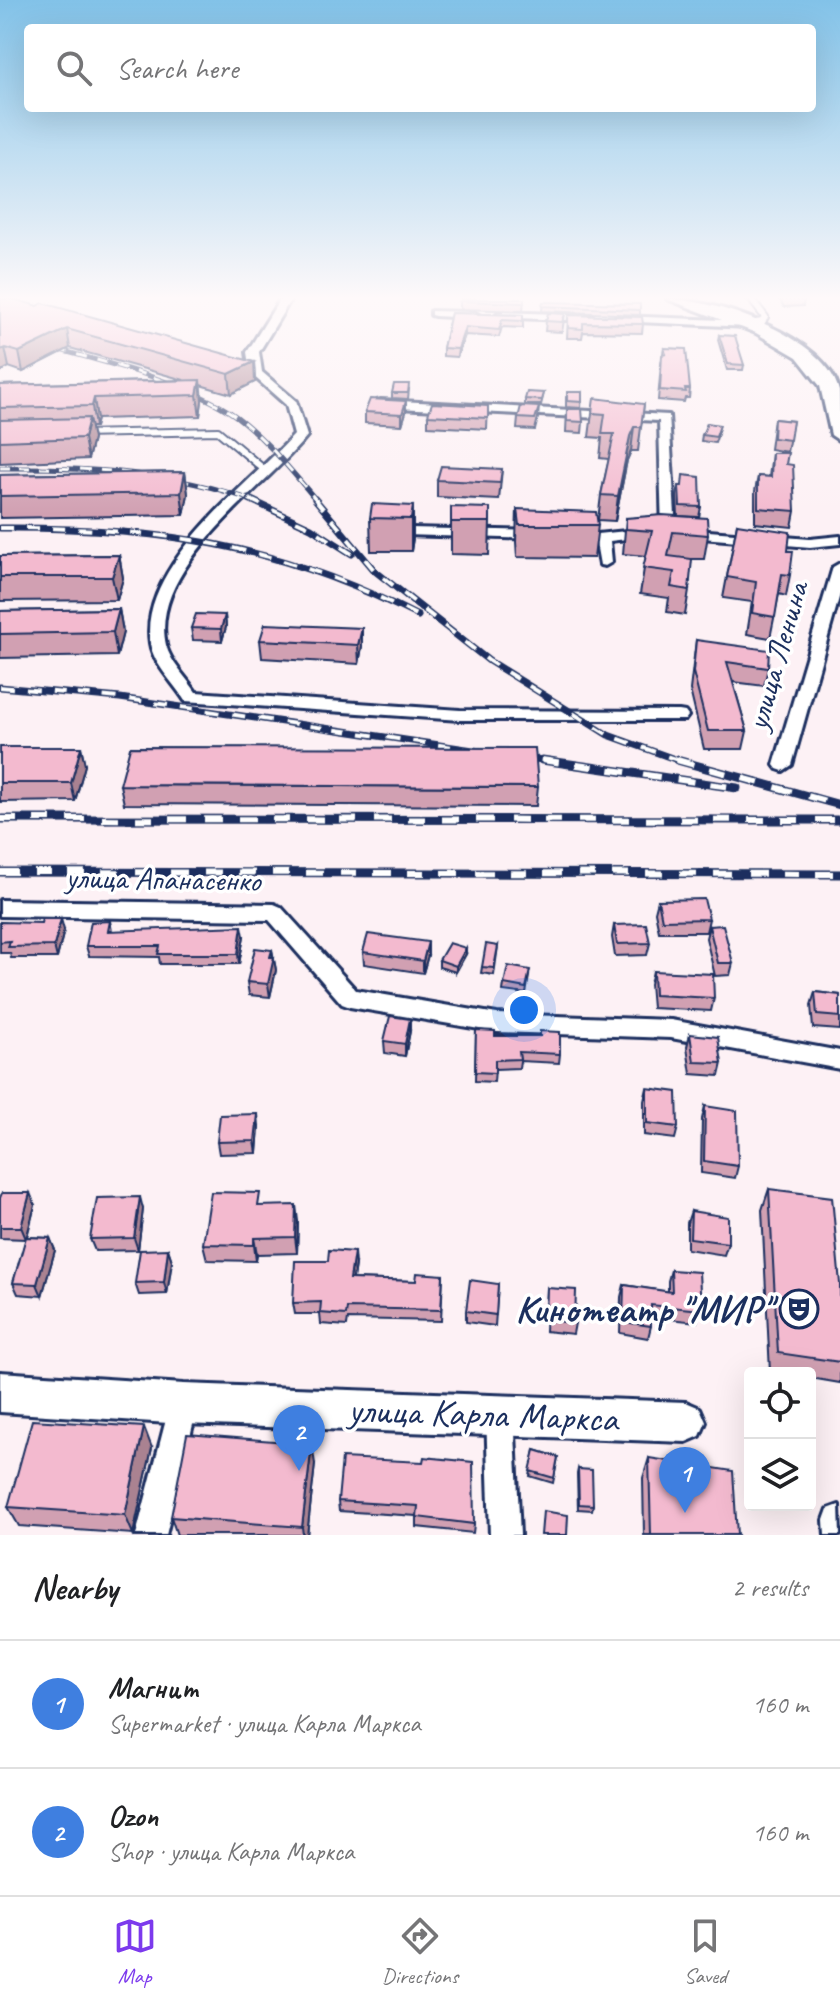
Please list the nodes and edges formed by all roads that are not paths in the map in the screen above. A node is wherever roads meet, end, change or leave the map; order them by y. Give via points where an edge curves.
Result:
1 (256, 371) edge
2 (819, 371) edge
3 (836, 401) edge
4 (375, 404) edge
5 (67, 434) edge
6 (840, 435) edge
7 (266, 471) junction
8 (410, 532) edge
9 (669, 532) junction
10 (554, 536) edge
11 (586, 536) edge
12 (602, 537) junction
13 (840, 540) edge
14 (605, 562) dead end
15 (840, 567) edge
16 (679, 716) dead end
17 (783, 765) dead end
18 (0, 908) edge
19 (840, 1060) edge
20 (0, 1392) edge
21 (184, 1404) junction
22 (500, 1413) junction
23 (686, 1422) dead end
24 (151, 1535) edge
25 (505, 1535) edge

1 - 7 street via 292,404 301,436
2 - 3 main road
3 - 6 main road
4 - 9 street via 665,418
5 - 7 lane via 218,431
7 - 16 street via 202,537 159,601 158,645 191,697 460,715
8 - 10 street
9 - 12 street
9 - 13 street via 810,543
11 - 12 street
12 - 14 street
15 - 17 street, улица Ленина
18 - 19 street, улица Апанасенко via 274,912 350,998 497,1023 671,1029
20 - 21 main road, улица Карла Маркса
21 - 22 main road, улица Карла Маркса
21 - 24 street
22 - 23 main road, улица Карла Маркса
22 - 25 street

